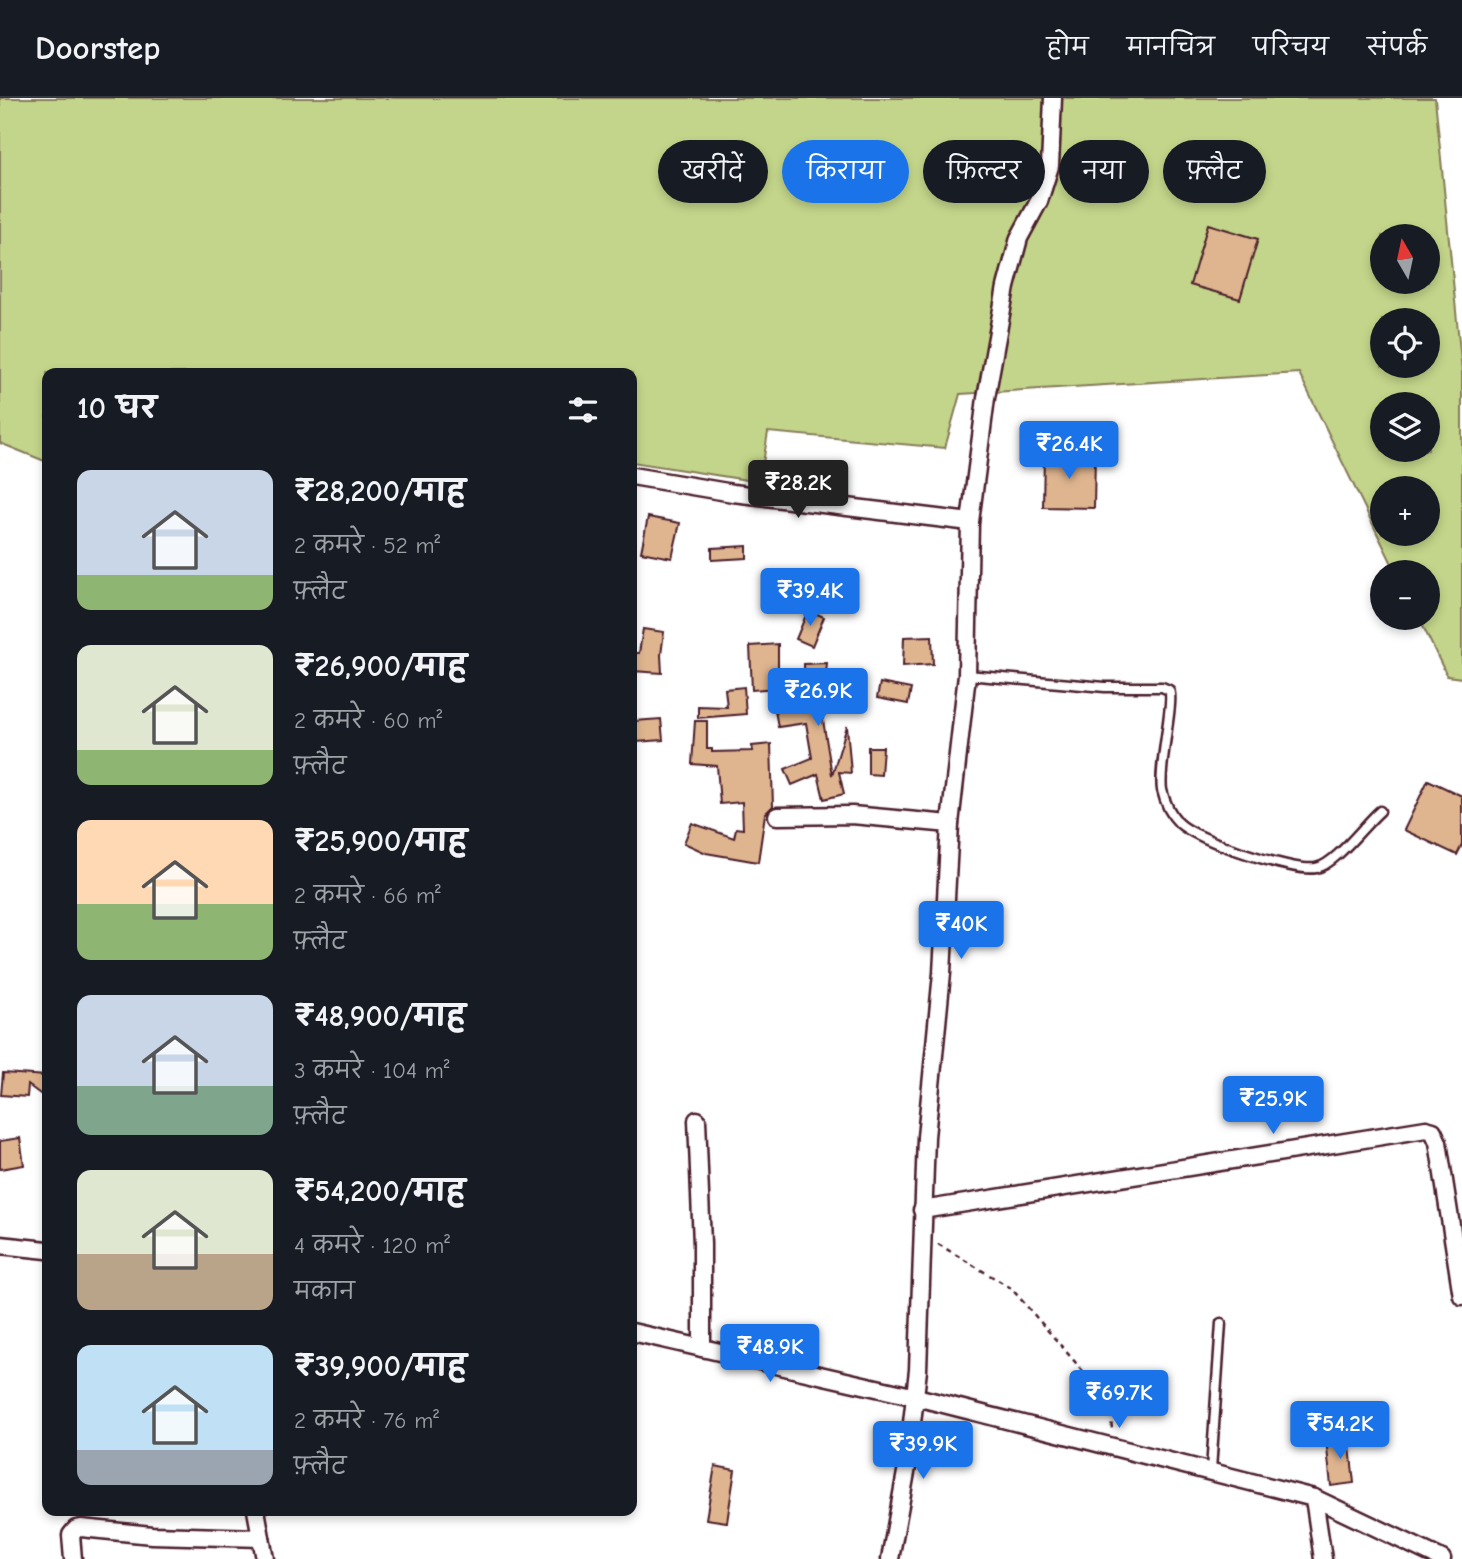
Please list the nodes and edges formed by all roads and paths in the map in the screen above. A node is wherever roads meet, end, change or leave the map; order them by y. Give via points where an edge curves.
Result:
1 (1053, 98) edge
2 (637, 477) edge
3 (970, 522) junction
4 (967, 675) junction
5 (1380, 811) dead end
6 (777, 816) dead end
7 (950, 824) junction
8 (697, 1120) dead end
9 (922, 1210) junction
10 (923, 1235) junction
11 (0, 1245) edge
12 (42, 1249) edge
13 (1462, 1296) edge
14 (1221, 1323) dead end
15 (637, 1333) edge
16 (702, 1348) junction
17 (916, 1397) junction
18 (1114, 1447) junction
19 (1210, 1469) junction
20 (1314, 1498) junction
21 (257, 1516) edge
22 (261, 1538) junction
23 (73, 1559) edge
24 (265, 1559) edge
25 (890, 1559) edge
26 (1323, 1559) edge
27 (1442, 1559) edge

1 - 3 street via 1050,166 1039,201 1019,238 1009,275 986,398
2 - 3 street via 733,494
3 - 4 street
4 - 5 lane via 1169,690 1161,778 1166,802 1180,824 1194,835 1228,847 1283,864 1318,868
4 - 7 street
6 - 7 street via 852,815
7 - 9 street
8 - 16 street
9 - 10 street
9 - 13 street via 1433,1130
10 - 17 street
10 - 18 path via 1011,1288 1082,1370 1109,1392
11 - 12 street
14 - 19 lane
15 - 16 street
16 - 17 street
17 - 18 street
17 - 25 street
18 - 19 street
19 - 20 street
20 - 26 street
20 - 27 street
21 - 22 street
22 - 23 street via 76,1529 71,1535
22 - 24 street

